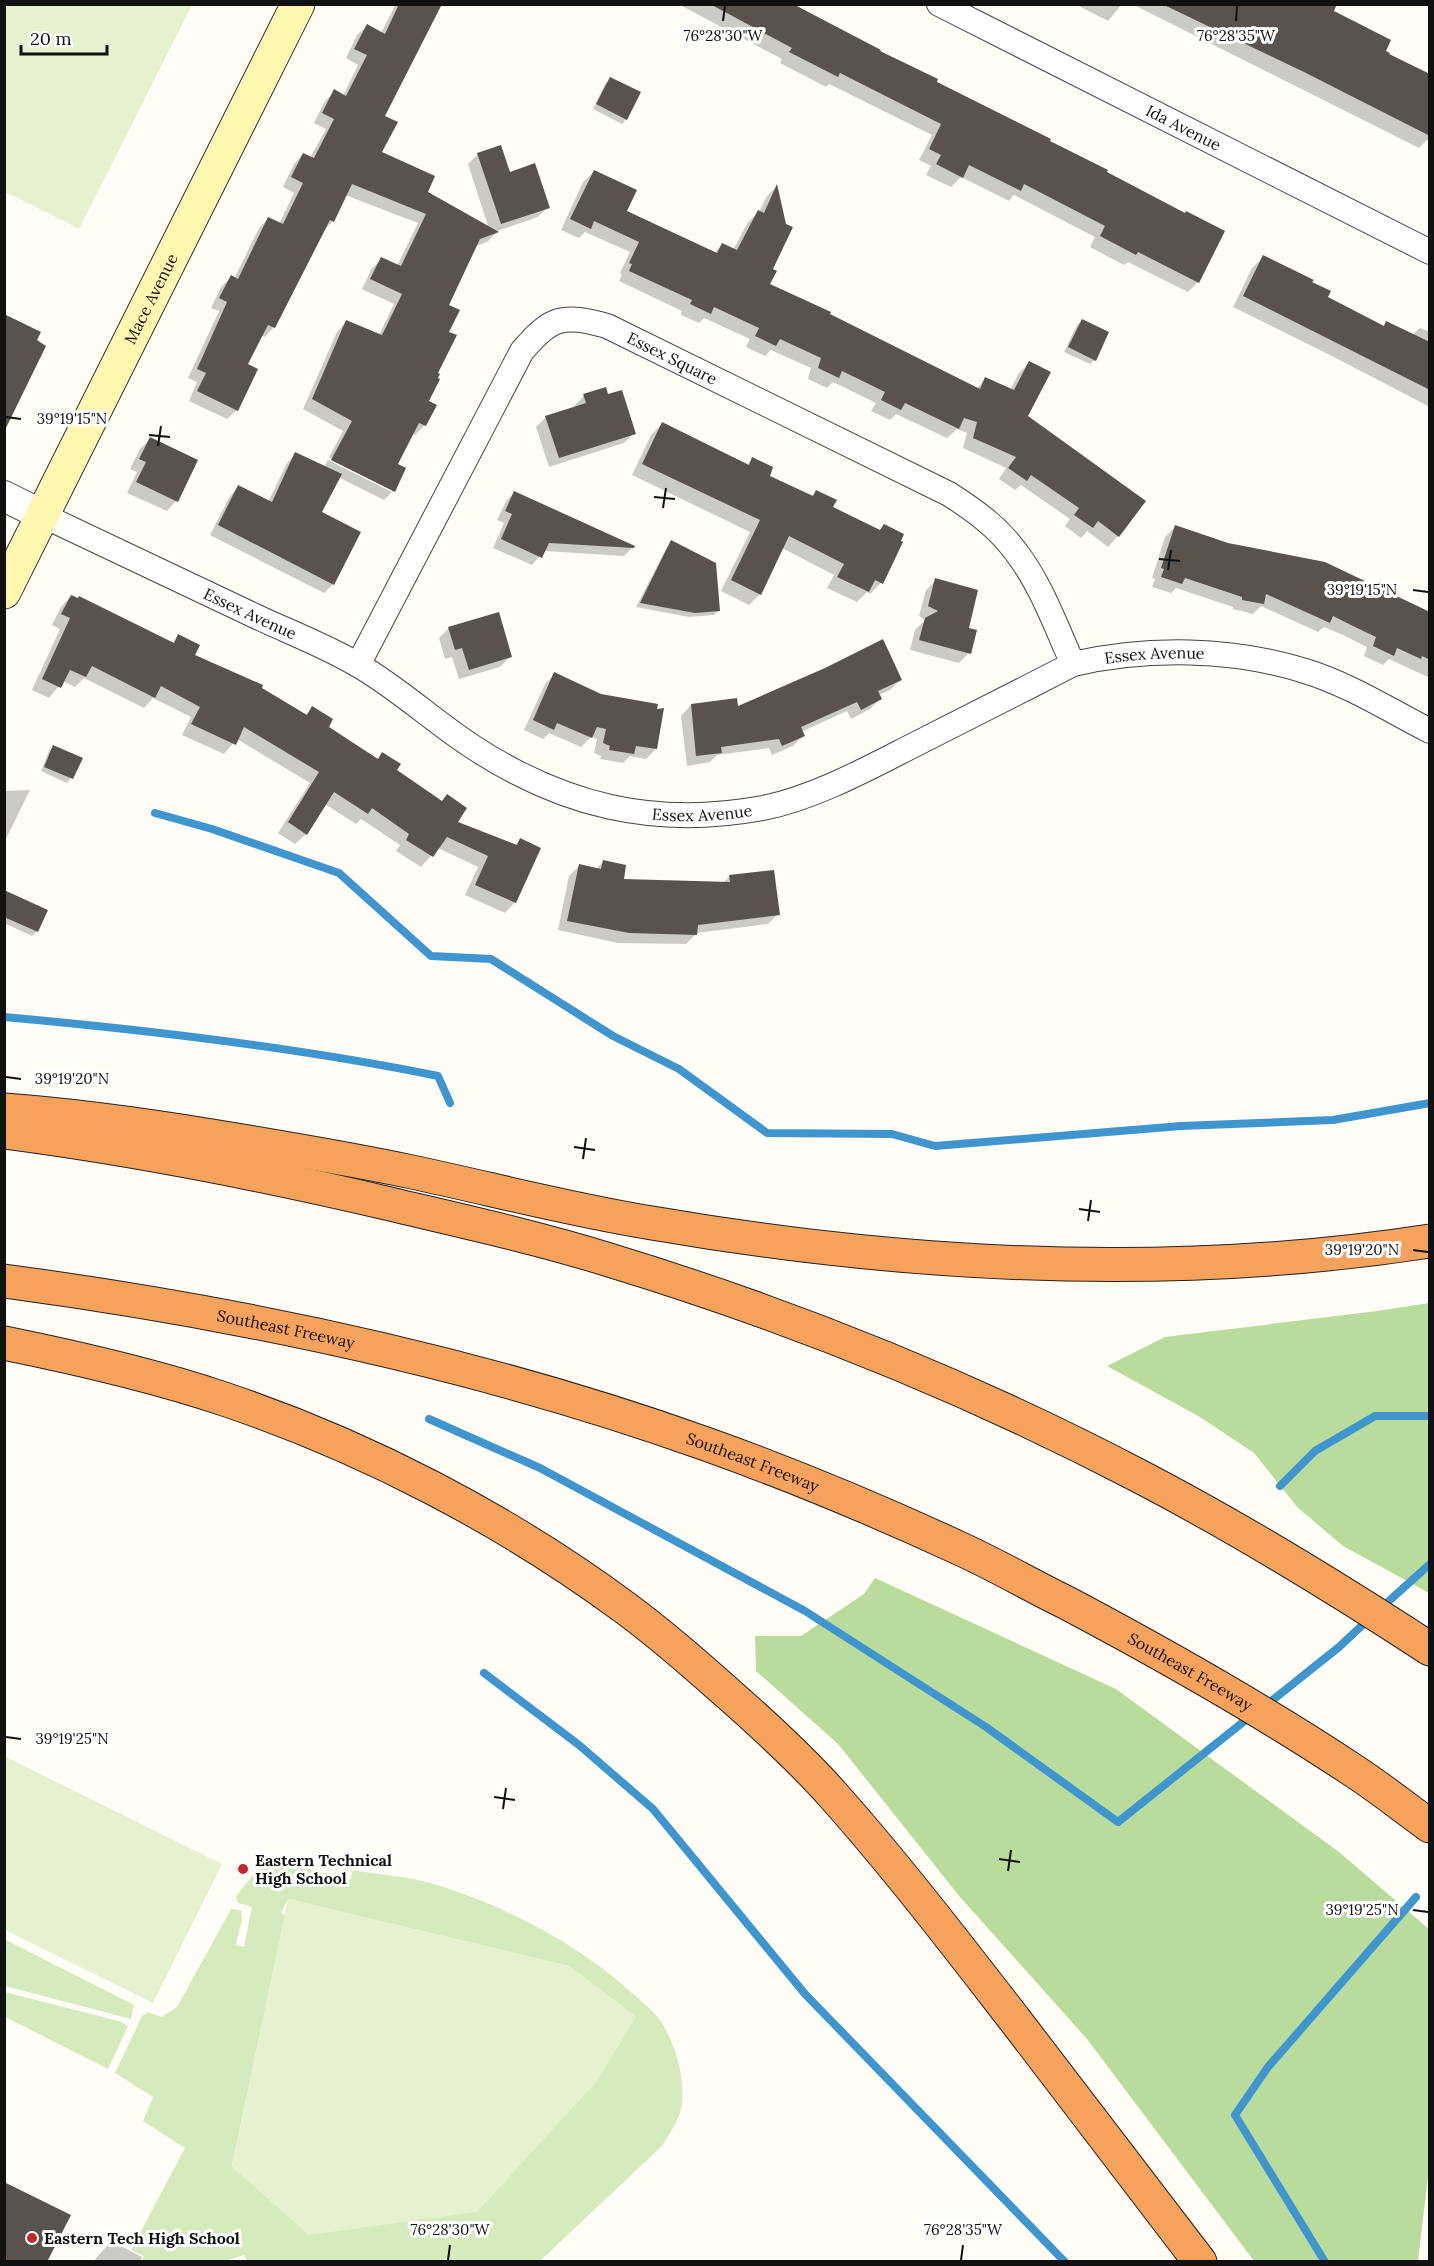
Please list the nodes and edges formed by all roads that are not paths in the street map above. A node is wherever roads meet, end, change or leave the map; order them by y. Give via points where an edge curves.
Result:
1 (298, 4) edge
2 (939, 4) edge
3 (1430, 252) edge
4 (4, 496) edge
5 (44, 516) junction
6 (4, 592) edge
7 (1073, 664) junction
8 (358, 665) junction
9 (1430, 731) edge
10 (4, 1110) edge
11 (4, 1132) edge
12 (1430, 1241) edge
13 (4, 1281) edge
14 (4, 1343) edge
15 (1430, 1649) edge
16 (1430, 1826) edge
17 (1200, 2262) edge

1 - 5 main road, Mace Avenue
2 - 3 street, Ida Avenue
4 - 5 street, Essex Avenue
5 - 6 main road, Mace Avenue
5 - 8 street, Essex Avenue
7 - 8 street, Essex Avenue via 876,764 802,796 766,807 681,816 595,805 556,791 470,745
7 - 8 street, Essex Square via 1016,551 982,516 949,494 607,326 569,319 547,324 522,351
7 - 9 street, Essex Avenue via 1104,657 1162,653 1266,661 1307,671
10 - 12 highway via 308,1152 578,1210 869,1253 979,1262 1145,1264 1305,1256
11 - 15 highway via 165,1156 316,1187 604,1258 712,1294 886,1360 1021,1418 1138,1476 1278,1553
13 - 16 highway, Southeast Freeway via 290,1329 407,1356 570,1400 704,1443 841,1495 967,1551 1157,1651 1356,1772
14 - 17 highway via 146,1376 304,1429 385,1464 460,1504 530,1544 624,1607 766,1727 831,1792 936,1917

